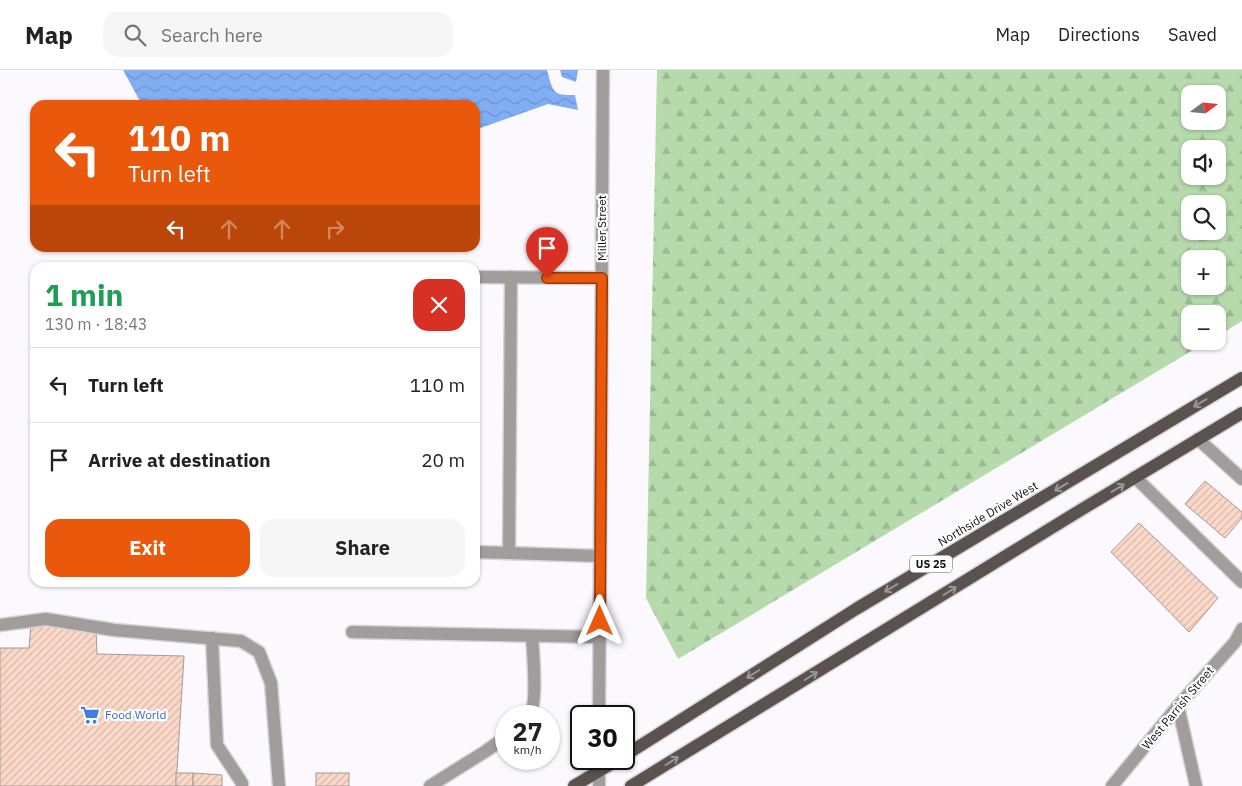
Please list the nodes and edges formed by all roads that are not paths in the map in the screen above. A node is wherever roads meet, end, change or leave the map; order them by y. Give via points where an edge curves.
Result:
1 (603, 70) edge
2 (480, 277) edge
3 (510, 277) junction
4 (602, 278) junction
5 (1242, 378) edge
6 (1242, 413) edge
7 (1198, 439) junction
8 (1135, 477) junction
9 (1242, 479) edge
10 (480, 552) edge
11 (509, 553) junction
12 (600, 556) junction
13 (1242, 582) edge
14 (0, 625) edge
15 (1242, 629) edge
16 (352, 632) dead end
17 (532, 636) junction
18 (600, 637) junction
19 (212, 638) junction
20 (1238, 641) edge
21 (533, 705) edge
22 (599, 705) edge
23 (1178, 706) junction
24 (495, 744) edge
25 (635, 749) edge
26 (593, 770) edge
27 (599, 770) edge
28 (242, 786) edge
29 (279, 786) edge
30 (430, 786) edge
31 (574, 786) edge
32 (599, 786) edge
33 (631, 786) edge
34 (1112, 786) edge
35 (1196, 786) edge

1 - 4 street, Miller Street
2 - 3 street
3 - 4 street
3 - 11 street
4 - 12 street, Miller Street
5 -> 25 main road, Northside Drive West / US 25 via 856,609
6 - 7 main road, US 25
7 - 8 main road, US 25
7 - 9 street
8 - 13 street
33 -> 8 main road, US 25
10 - 11 street
11 - 12 street
12 - 18 street, Miller Street
14 - 19 street via 46,619 114,630
15 - 20 street, West Parrish Street
16 - 17 street
17 - 18 street
17 - 21 street
18 - 22 street, Miller Street
19 - 28 street via 217,745
19 - 29 street via 241,641 259,652 271,683
20 - 23 street, West Parrish Street
23 - 34 street, West Parrish Street
23 - 35 street
24 - 30 street
26 - 31 main road
27 - 32 street

